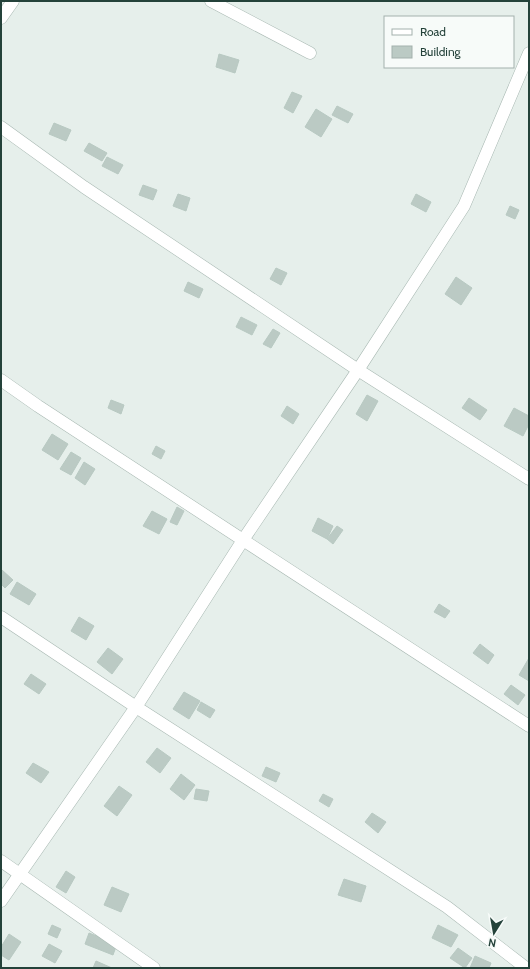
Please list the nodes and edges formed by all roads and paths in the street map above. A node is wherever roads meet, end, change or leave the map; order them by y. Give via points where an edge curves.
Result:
1 (14, 1) edge
2 (211, 1) edge
3 (1, 18) edge
4 (310, 53) dead end
5 (529, 53) edge
6 (1, 127) edge
7 (358, 370) junction
8 (1, 380) edge
9 (529, 479) edge
10 (243, 540) junction
11 (1, 617) edge
12 (136, 708) junction
13 (529, 726) edge
14 (1, 861) edge
15 (20, 873) junction
16 (1, 901) edge
17 (154, 968) edge
18 (526, 968) edge

1 - 3 street
2 - 4 street
5 - 7 street via 464,206
6 - 7 street via 84,187
7 - 9 street
7 - 10 street
8 - 10 street
10 - 12 street
10 - 13 street
11 - 12 street
12 - 15 street
12 - 18 street via 447,907
14 - 15 street
15 - 16 street
15 - 17 street

